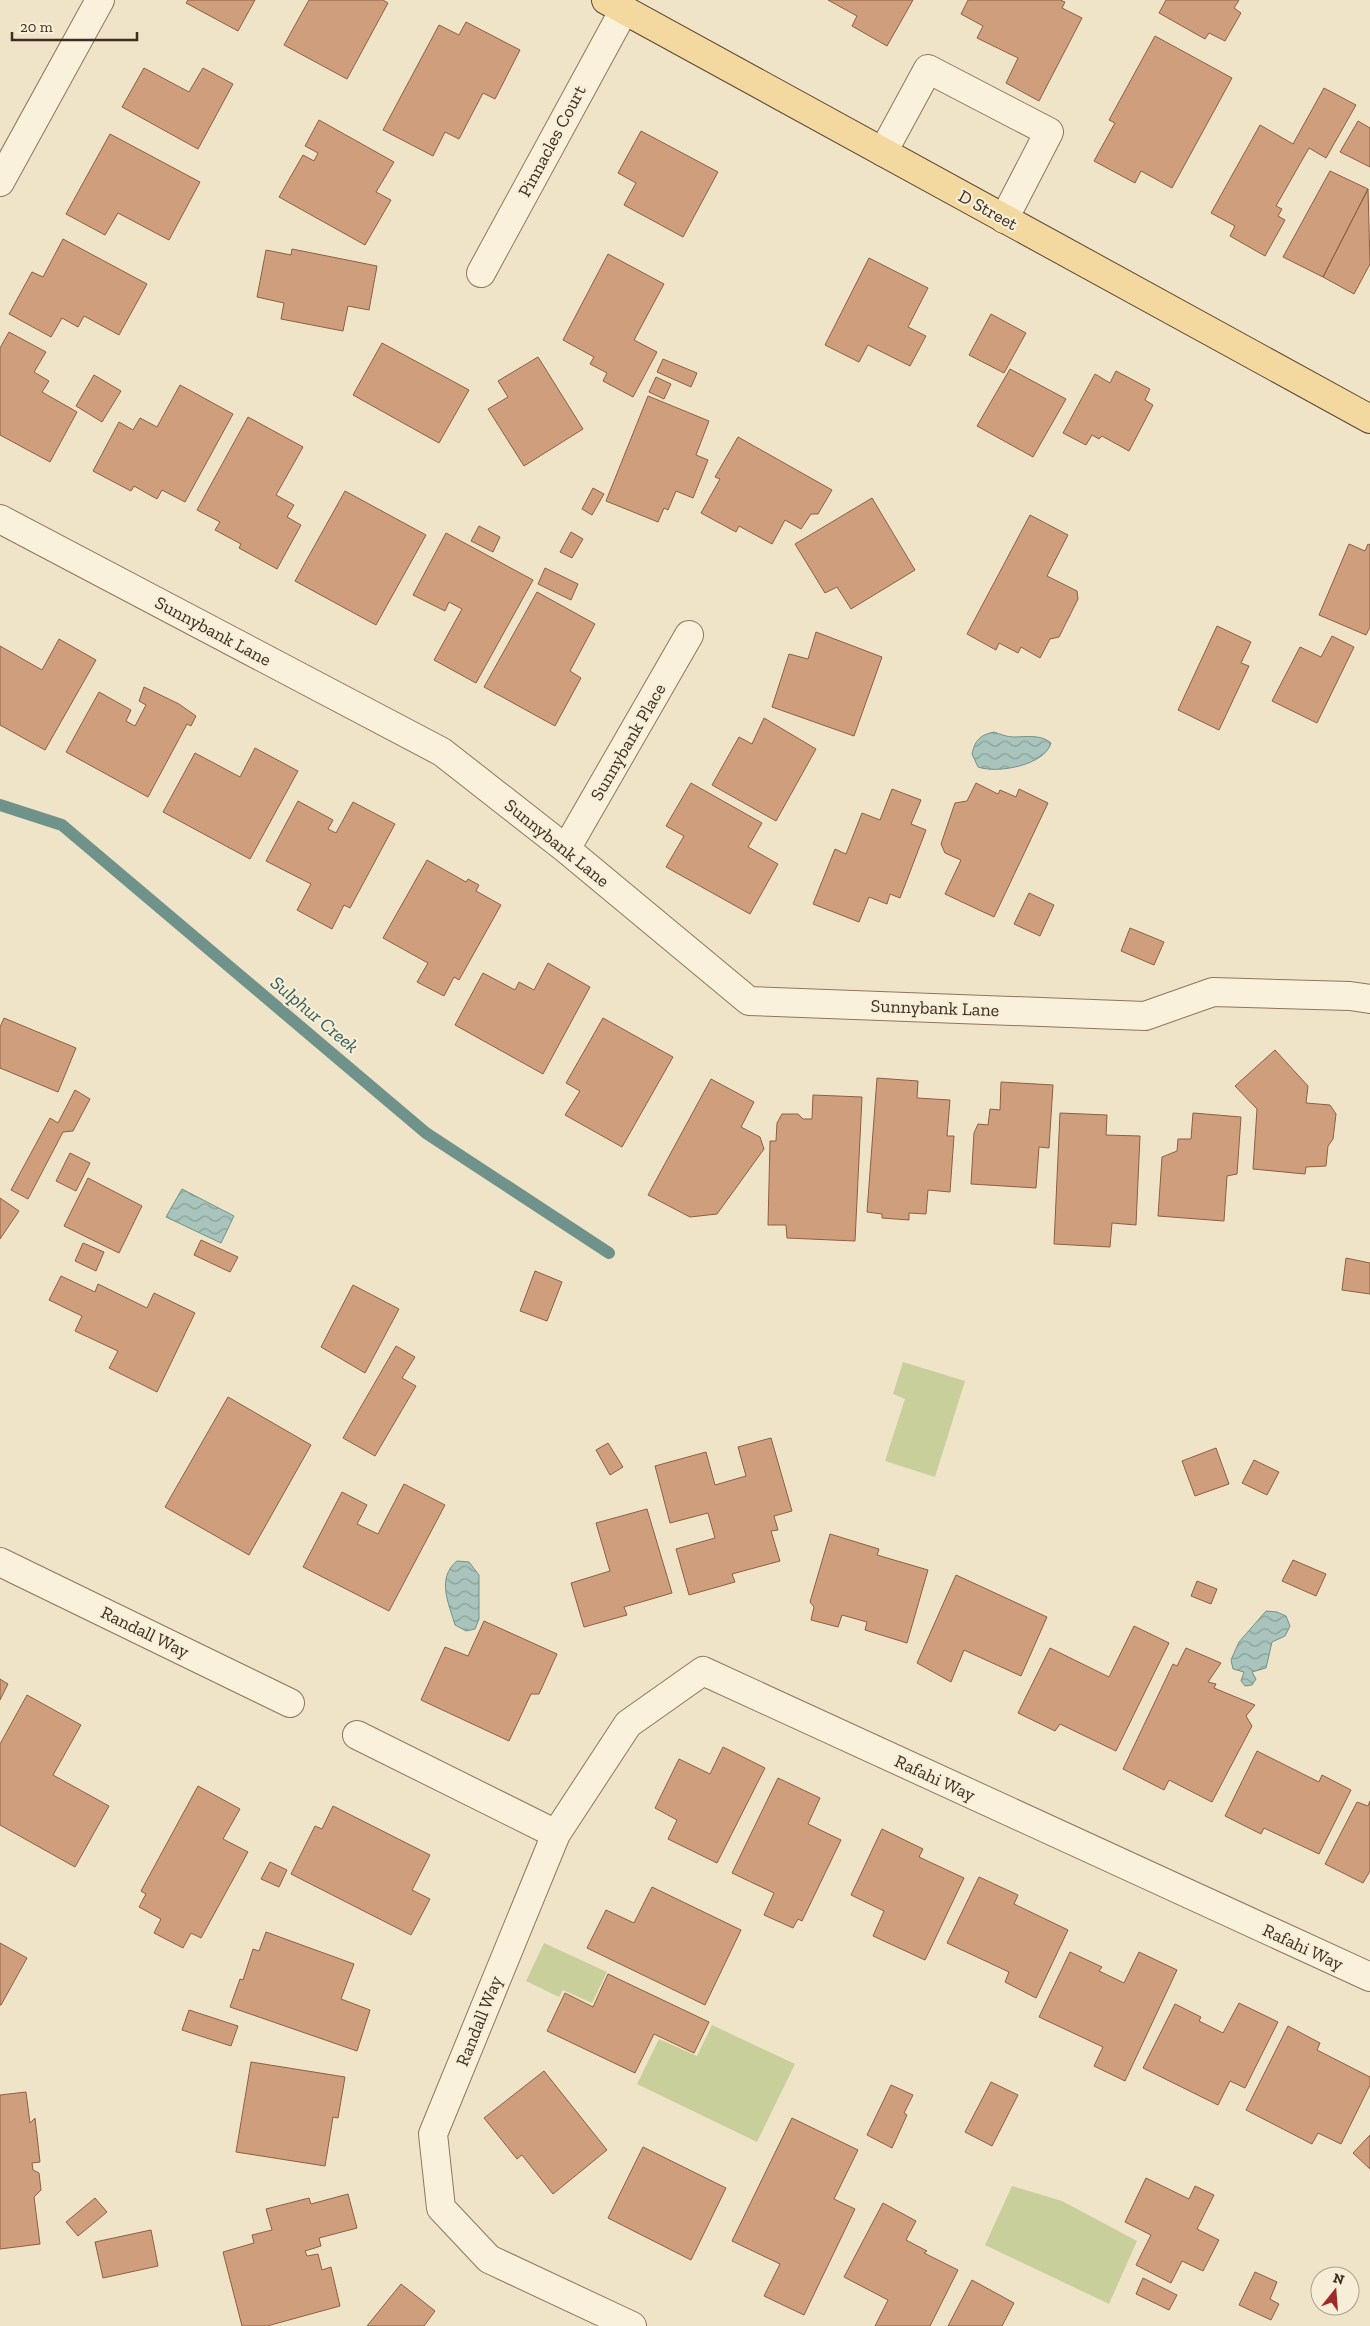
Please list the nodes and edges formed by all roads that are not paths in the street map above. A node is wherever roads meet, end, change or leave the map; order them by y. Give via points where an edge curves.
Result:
1 (100, 0) edge
2 (615, 5) edge
3 (883, 152) junction
4 (0, 182) edge
5 (1004, 219) junction
6 (481, 273) dead end
7 (1370, 419) edge
8 (0, 519) edge
9 (689, 635) dead end
10 (566, 849) junction
11 (1370, 999) edge
12 (0, 1562) edge
13 (290, 1703) dead end
14 (357, 1735) dead end
15 (556, 1834) junction
16 (1370, 1978) edge
17 (632, 2326) edge

1 - 4 street
2 - 3 main road, D Street
2 - 6 street, Pinnacles Court
3 - 5 main road, D Street
3 - 5 street via 928,69 1049,132
5 - 7 main road, D Street
8 - 10 street, Sunnybank Lane via 442,752
9 - 10 street, Sunnybank Place
10 - 11 street, Sunnybank Lane via 749,1002 1145,1016 1213,992
12 - 13 street, Randall Way
14 - 15 street
15 - 16 street, Rafahi Way via 628,1724 703,1671
15 - 17 street, Randall Way via 433,2134 441,2208 488,2259

